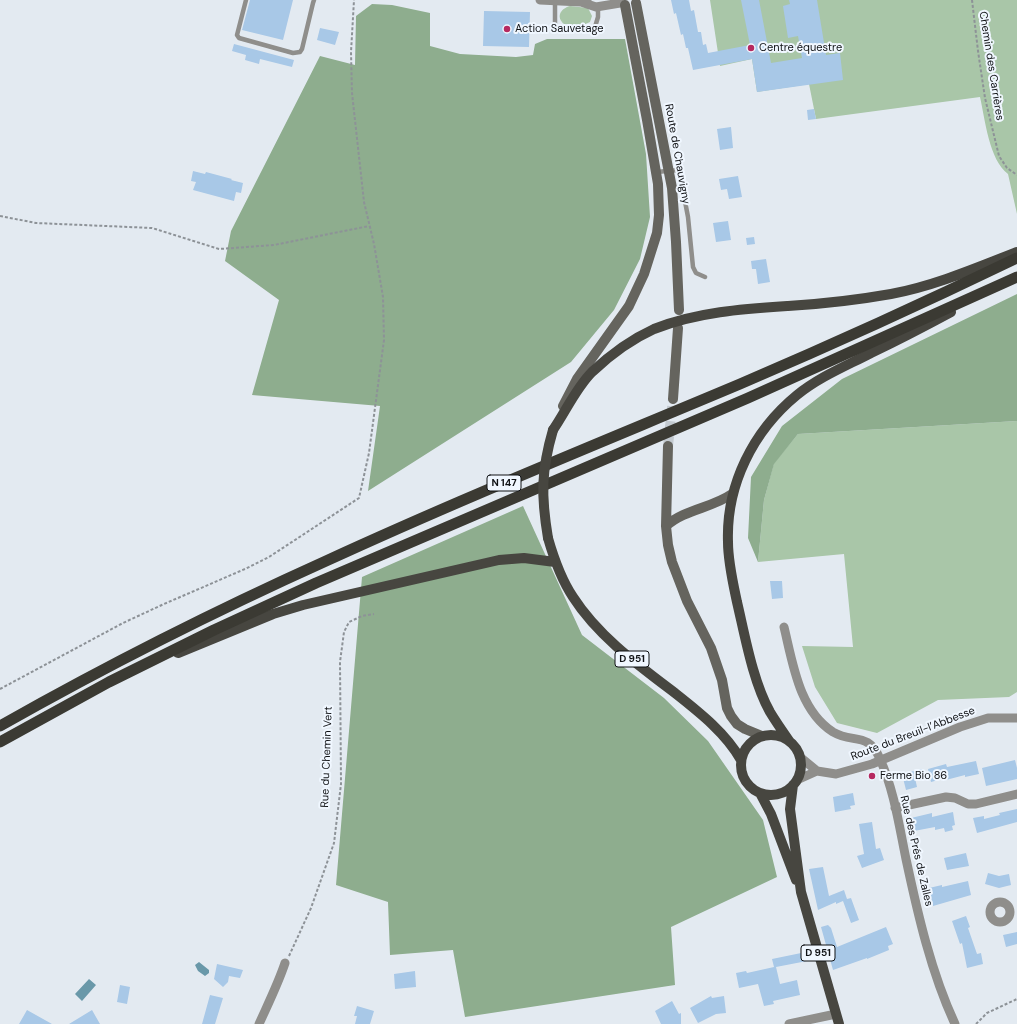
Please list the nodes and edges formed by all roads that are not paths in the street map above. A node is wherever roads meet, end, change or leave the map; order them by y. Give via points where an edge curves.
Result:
1 (246, 0) edge
2 (314, 0) edge
3 (540, 0) edge
4 (555, 1) edge
5 (584, 1) edge
6 (637, 1) edge
7 (620, 3) edge
8 (598, 7) junction
9 (678, 161) dead end
10 (674, 170) junction
11 (656, 172) junction
12 (1017, 252) edge
13 (1017, 258) edge
14 (705, 277) dead end
15 (1017, 277) edge
16 (679, 310) dead end
17 (678, 328) dead end
18 (673, 399) tunnel mouth
19 (553, 430) junction
20 (668, 446) tunnel mouth
21 (732, 494) junction
22 (666, 526) junction
23 (555, 562) junction
24 (784, 627) dead end
25 (109, 682) junction
26 (1017, 718) edge
27 (0, 726) edge
28 (762, 736) junction
29 (0, 742) edge
30 (790, 742) junction
31 (800, 757) junction
32 (741, 760) junction
33 (881, 760) junction
34 (817, 771) junction
35 (795, 783) junction
36 (760, 793) junction
37 (1017, 794) edge
38 (895, 808) junction
39 (801, 892) junction
40 (285, 963) road end
41 (838, 1019) edge
42 (259, 1024) edge
43 (789, 1024) edge
44 (955, 1024) edge

1 - 2 lane via 237,35 239,38 293,53 302,50
3 - 4 street
4 - 5 street
4 - 8 lane via 555,25 558,30 590,30 595,27
5 - 8 street
6 - 7 main road via 631,5
6 - 10 main road, Route de Chauvigny
7 - 8 street
7 - 11 main road, D 951 via 646,115
9 - 10 lane
10 - 11 lane
10 - 14 lane via 688,217 693,267 696,273
10 - 16 main road, Route de Chauvigny
11 - 19 main road, D 951 via 659,215 657,233 644,274 629,306 577,379
12 - 19 main road via 919,288 856,299 710,313 654,330 634,340 592,373
13 - 27 highway, N 147 via 826,346 326,561 144,648
15 - 21 main road via 897,341 826,375 798,394 775,416 755,442
15 - 25 highway, N 147 via 748,398 316,583
17 - 18 main road
19 - 23 main road, D 951, bridge via 543,476 543,508
20 - 22 main road
21 - 22 main road via 716,503 674,518
21 - 30 main road via 728,525 730,567 746,640 760,690 770,712
22 - 28 main road via 668,545 678,580 711,648 722,680 727,708 738,724
23 - 25 main road via 524,558 499,560 303,605 272,614
23 - 32 main road, D 951 via 573,597 597,627 628,656 702,716 728,742
24 - 33 street, Rue des Prés de Zalles via 795,673 811,710 834,732 870,743
25 - 29 highway, N 147
26 - 33 street, Route du Breuil-l’Abbesse via 988,718
28 - 30 main road via 777,735
28 - 32 main road via 748,745
30 - 31 main road
31 - 34 street
31 - 35 main road via 800,773
32 - 36 main road via 744,780
33 - 34 street, Route du Breuil-l’Abbesse via 836,774
33 - 38 street, Rue des Prés de Zalles
34 - 35 street
35 - 36 main road via 778,795
35 - 39 main road, D 951 via 790,809
36 - 39 main road, D 951 via 771,814
37 - 38 street via 976,804 946,797
38 - 44 street, Rue des Prés de Zalles via 920,922 934,969
39 - 41 main road, D 951
40 - 42 street via 280,980
41 - 43 street

